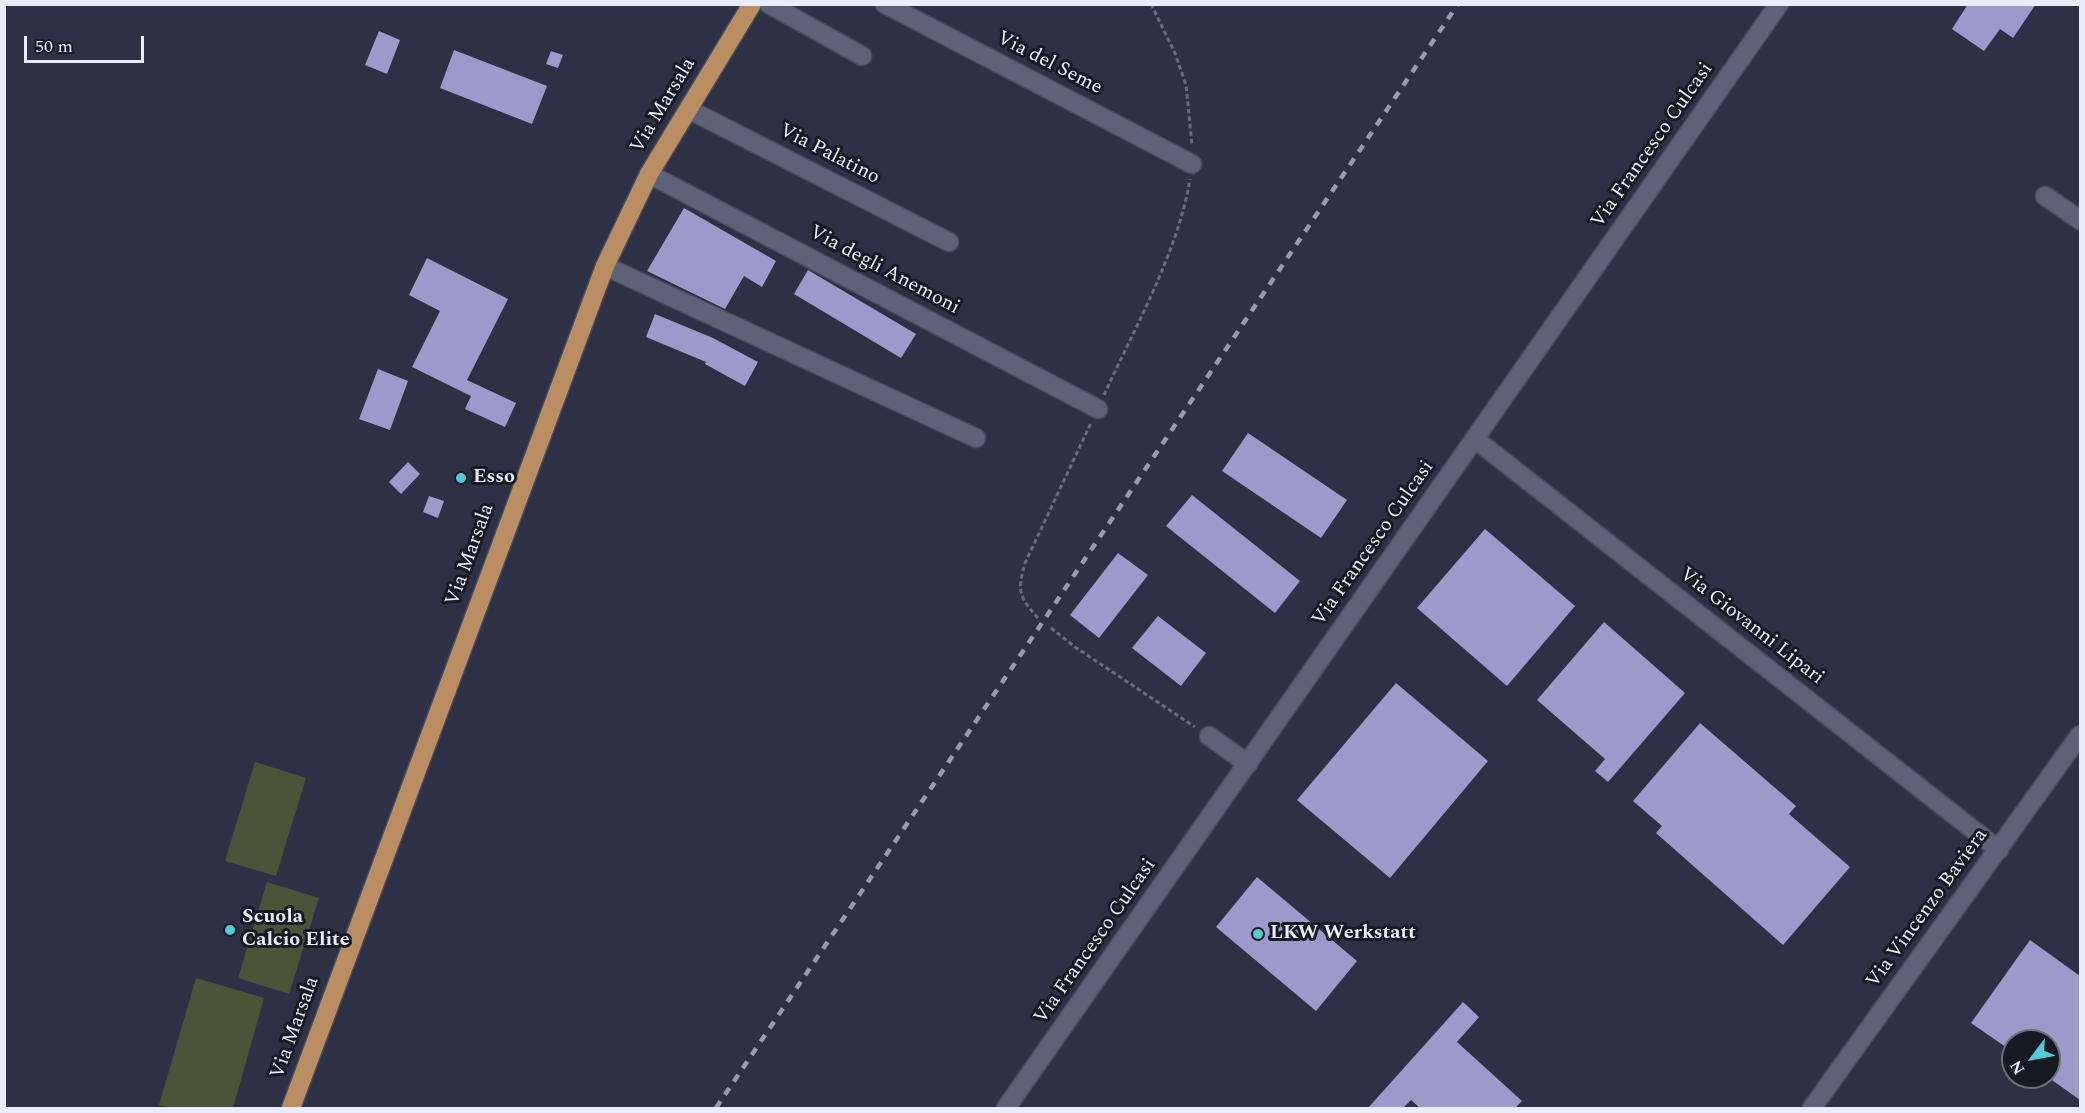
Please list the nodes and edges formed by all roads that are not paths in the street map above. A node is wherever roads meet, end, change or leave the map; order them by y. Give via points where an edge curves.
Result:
1 (752, 4) edge
2 (769, 4) edge
3 (885, 4) edge
4 (1779, 4) edge
5 (862, 56) dead end
6 (688, 109) junction
7 (1192, 164) road end
8 (649, 174) junction
9 (2045, 196) dead end
10 (2080, 220) edge
11 (949, 242) dead end
12 (604, 266) junction
13 (1098, 409) road end
14 (976, 438) dead end
15 (1475, 439) junction
16 (2080, 735) edge
17 (1209, 736) road end
18 (1248, 764) junction
19 (1999, 850) junction
20 (291, 1108) edge
21 (1006, 1108) edge
22 (1812, 1108) edge

1 - 6 main road, Via Marsala
2 - 5 street
3 - 7 street, Via del Seme
4 - 15 street, Via Francesco Culcasi
6 - 8 main road, Via Marsala
6 - 11 street, Via Palatino
8 - 12 main road, Via Marsala
8 - 13 street, Via degli Anemoni
9 - 10 street
12 - 14 street
12 - 20 main road, Via Marsala
15 - 18 street, Via Francesco Culcasi
15 - 19 street, Via Giovanni Lipari
16 - 19 street, Via Vincenzo Baviera
17 - 18 street
18 - 21 street, Via Francesco Culcasi
19 - 22 street, Via Vincenzo Baviera

